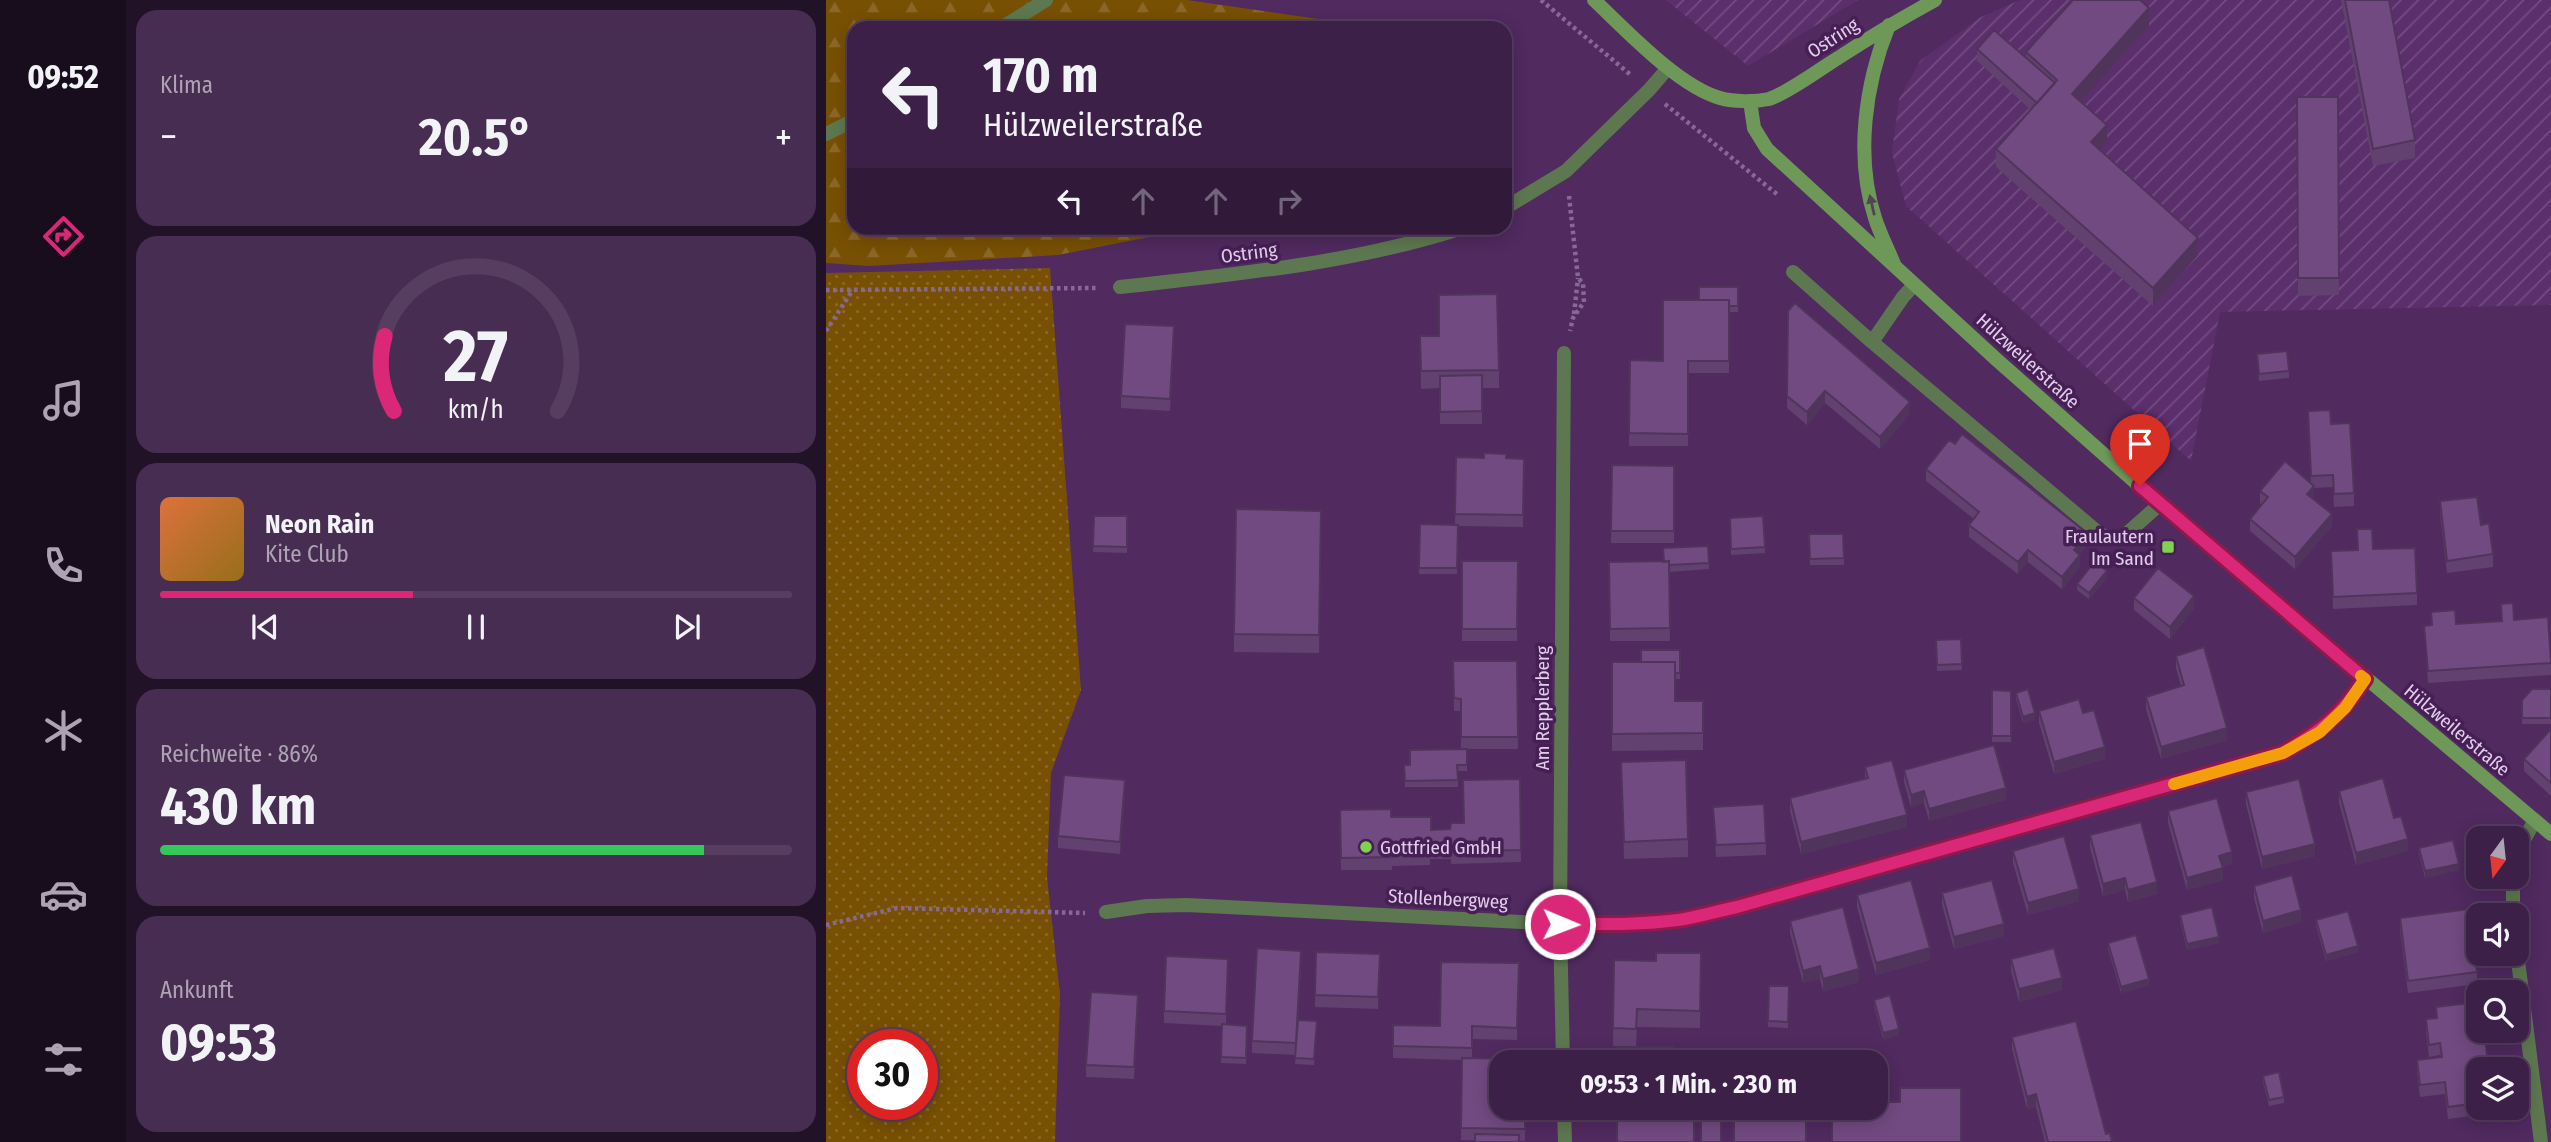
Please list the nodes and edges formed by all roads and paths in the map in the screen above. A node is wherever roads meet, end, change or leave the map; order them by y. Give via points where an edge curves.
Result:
1 (1046, 0) edge
2 (1594, 0) edge
3 (1935, 0) edge
4 (1012, 21) edge
5 (1889, 25) junction
6 (1668, 68) junction
7 (1750, 101) junction
8 (847, 124) edge
9 (826, 134) edge
10 (1566, 171) junction
11 (1512, 204) edge
12 (1440, 235) edge
13 (1896, 268) junction
14 (1793, 272) dead end
15 (1914, 285) junction
16 (1120, 287) joint
17 (826, 290) edge
18 (853, 290) junction
19 (826, 331) edge
20 (1872, 342) junction
21 (1564, 353) joint
22 (2160, 504) junction
23 (2365, 679) junction
24 (2535, 820) junction
25 (2529, 831) edge
26 (2551, 834) edge
27 (1106, 912) joint
28 (1560, 924) junction
29 (826, 925) edge
30 (2519, 966) edge
31 (1563, 1050) edge
32 (1564, 1120) edge
33 (1565, 1142) edge
34 (2541, 1142) edge

1 - 4 street
2 - 6 street
3 - 5 street, Ostring
5 - 7 street, Ostring via 1770,98
13 -> 5 street via 1875,218 1866,171 1867,113
6 - 7 street via 1721,98
6 - 10 street
7 - 13 street, Hülzweilerstraße via 1754,128 1768,149
8 - 9 street
10 - 11 street
10 - 21 path via 1584,302 1573,318
12 - 16 street, Ostring via 1303,266
13 - 15 street, Hülzweilerstraße
14 - 20 street
15 - 20 street
15 - 22 street, Hülzweilerstraße
16 - 18 path
17 - 18 path
18 - 19 path
20 - 22 street via 2100,534 2123,537
21 - 28 street, Am Repplerberg
22 - 23 street, Hülzweilerstraße
23 - 24 street, Hülzweilerstraße
23 - 28 street, Stollenbergweg via 2345,708 2320,732 2283,753 1714,912 1629,925
24 - 25 street
24 - 26 street, Hülzweilerstraße
27 - 28 street, Stollenbergweg via 1187,905
27 - 29 path via 897,908
28 - 31 street, Am Repplerberg
30 - 34 street
32 - 33 street

